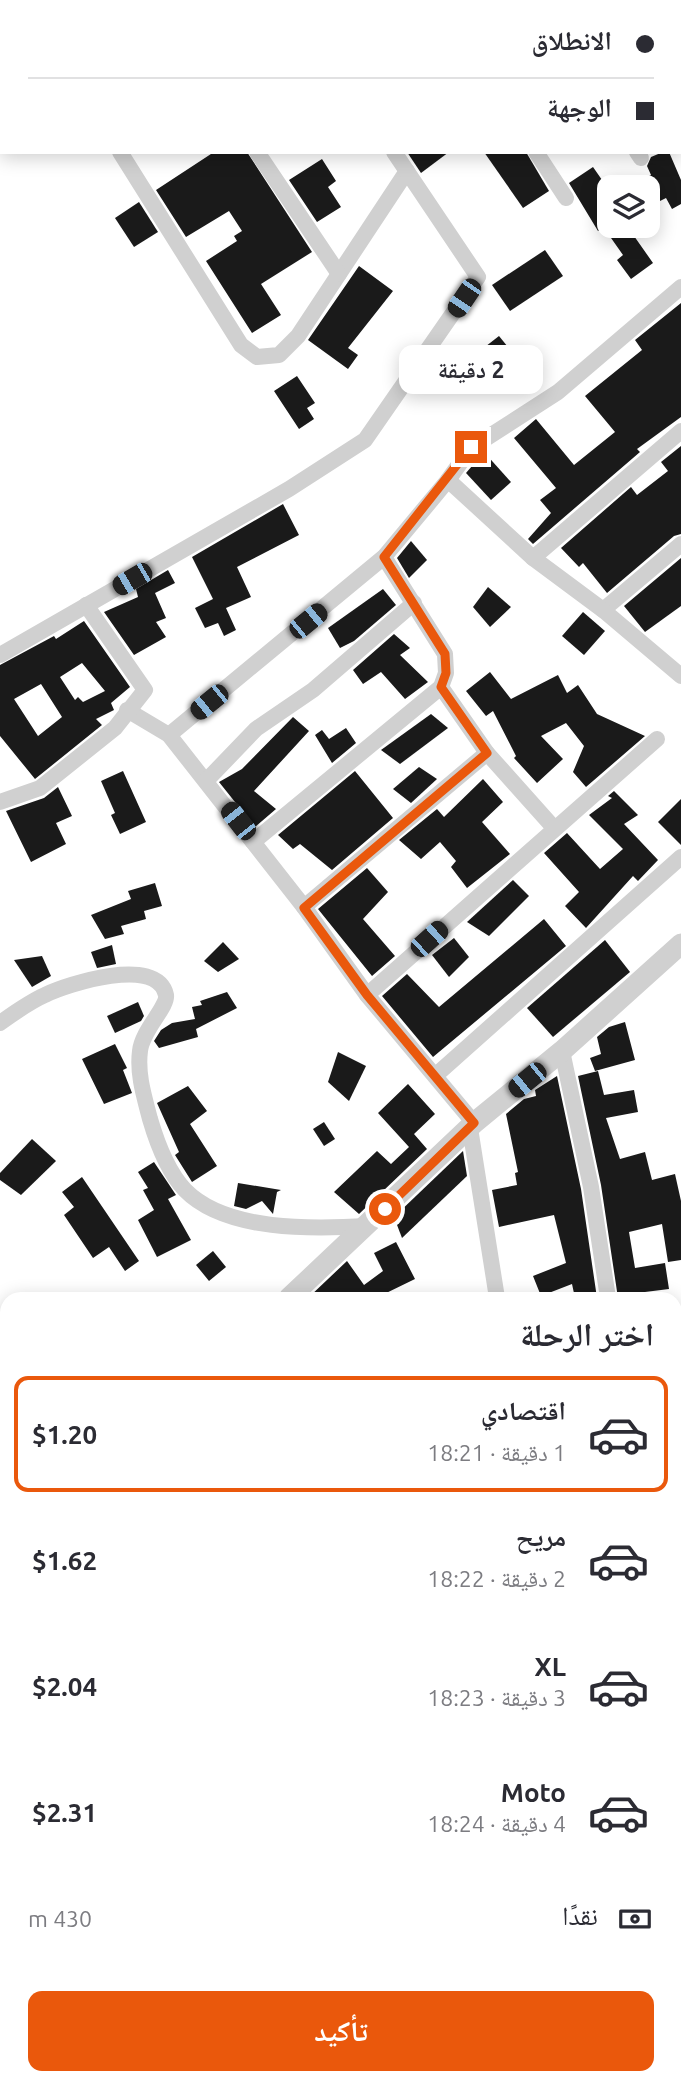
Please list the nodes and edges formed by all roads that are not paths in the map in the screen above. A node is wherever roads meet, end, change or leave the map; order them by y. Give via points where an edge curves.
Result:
1 (121, 154) edge
2 (258, 154) edge
3 (395, 154) edge
4 (537, 154) edge
5 (407, 171) junction
6 (566, 198) dead end
7 (339, 274) junction
8 (681, 288) edge
9 (681, 431) edge
10 (448, 480) junction
11 (681, 544) edge
12 (384, 557) junction
13 (533, 558) junction
14 (414, 603) junction
15 (86, 605) junction
16 (603, 610) junction
17 (0, 655) edge
18 (675, 658) edge
19 (681, 676) edge
20 (441, 687) junction
21 (127, 710) junction
22 (169, 735) junction
23 (657, 739) dead end
24 (487, 753) junction
25 (206, 781) junction
26 (0, 802) edge
27 (554, 828) junction
28 (253, 842) junction
29 (681, 858) edge
30 (304, 908) junction
31 (681, 944) edge
32 (367, 995) junction
33 (0, 1023) edge
34 (562, 1051) junction
35 (436, 1075) junction
36 (472, 1126) junction
37 (368, 1226) junction
38 (296, 1292) edge
39 (496, 1292) edge
40 (607, 1292) edge

1 - 7 street via 241,345 257,357 279,355 298,336
2 - 7 street
3 - 5 street
4 - 6 street
5 - 7 street
5 - 15 street via 478,277 380,422 344,456
8 - 10 street via 558,392 471,447
9 - 13 street
10 - 12 street
10 - 13 street
11 - 16 street
12 - 14 street
12 - 22 street
13 - 16 street
14 - 20 street via 445,654
14 - 25 street via 313,690 256,729
15 - 17 street
15 - 21 street via 145,690
16 - 18 street
18 - 19 street
20 - 24 street
20 - 28 street
21 - 22 street
21 - 26 street via 115,728 40,788
22 - 25 street
23 - 27 street
24 - 27 street
24 - 30 street
25 - 28 street
27 - 32 street
28 - 30 street
29 - 35 street
30 - 32 street
31 - 34 street
32 - 35 street
33 - 37 street via 44,995 66,987 133,973 151,978 166,996 164,1006 145,1030 140,1081 163,1155 186,1191 212,1209 284,1227
34 - 36 street
34 - 40 street
35 - 36 street
36 - 37 street
36 - 39 street
37 - 38 street

